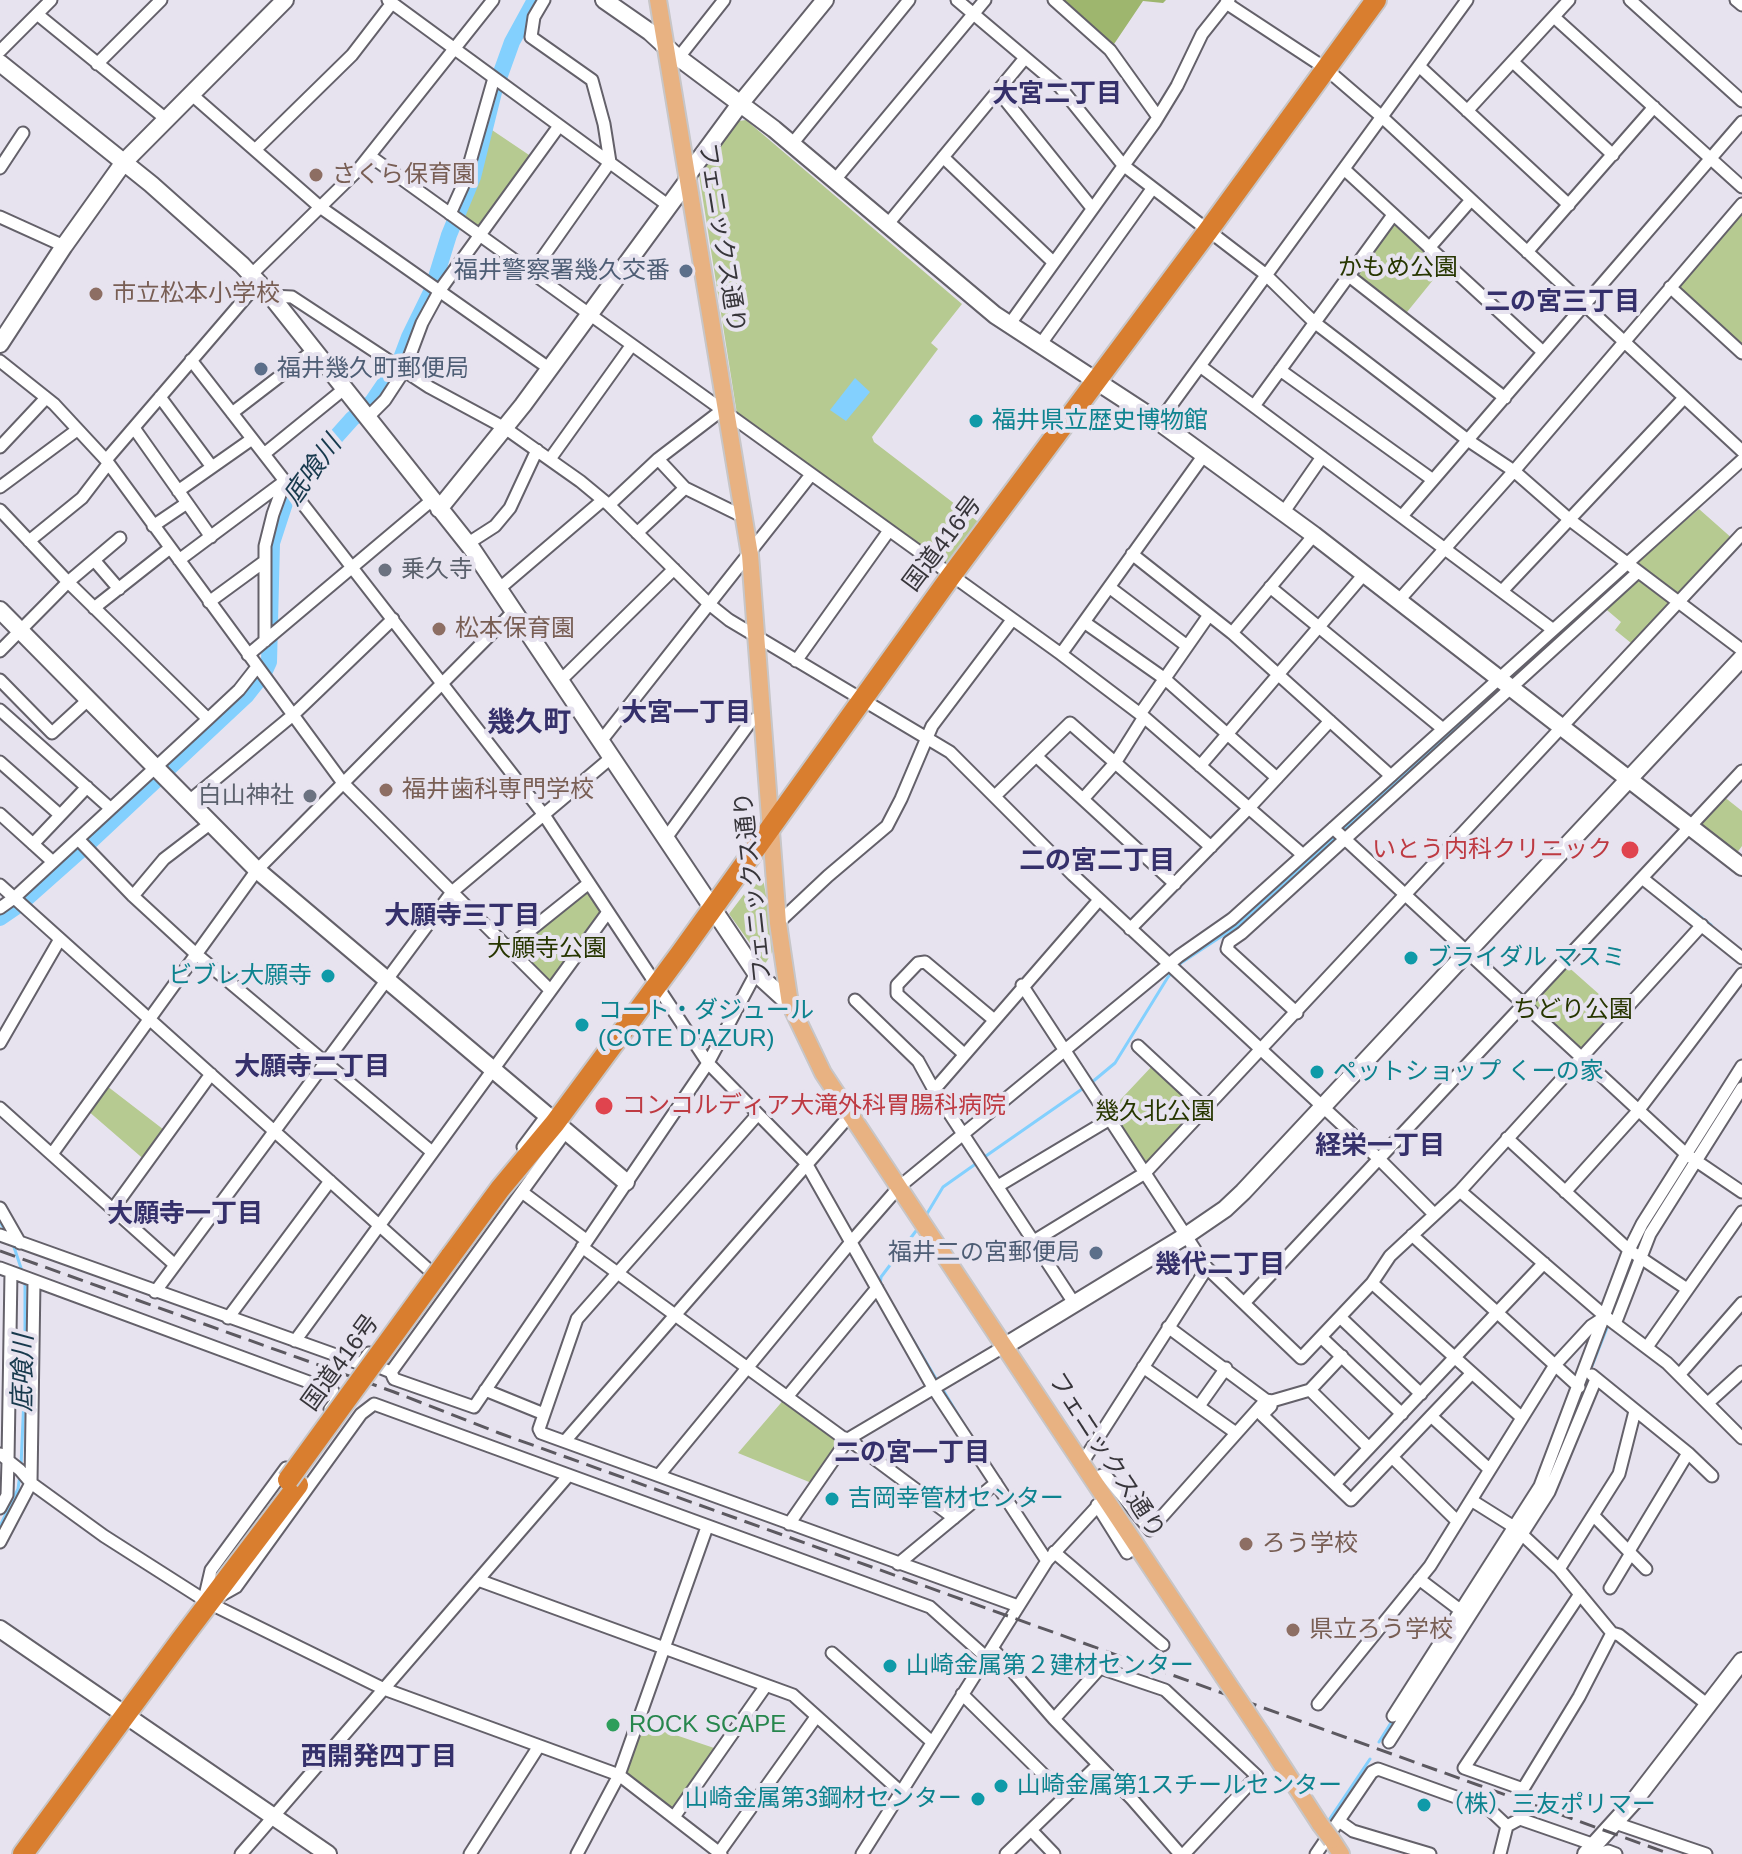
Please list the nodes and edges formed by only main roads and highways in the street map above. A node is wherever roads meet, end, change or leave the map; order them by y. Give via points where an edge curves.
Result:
1 (658, 0) edge
2 (1376, 0) edge
3 (771, 825) junction
4 (1336, 1847) edge
5 (23, 1854) edge

1 - 3 main road, フェニックス通り via 750,555
2 - 3 highway, 国道416号
3 - 4 main road, フェニックス通り, bridge via 790,1004 816,1060 1093,1480 1101,1502
3 - 5 highway, 国道416号 via 556,1123 510,1196 456,1260

